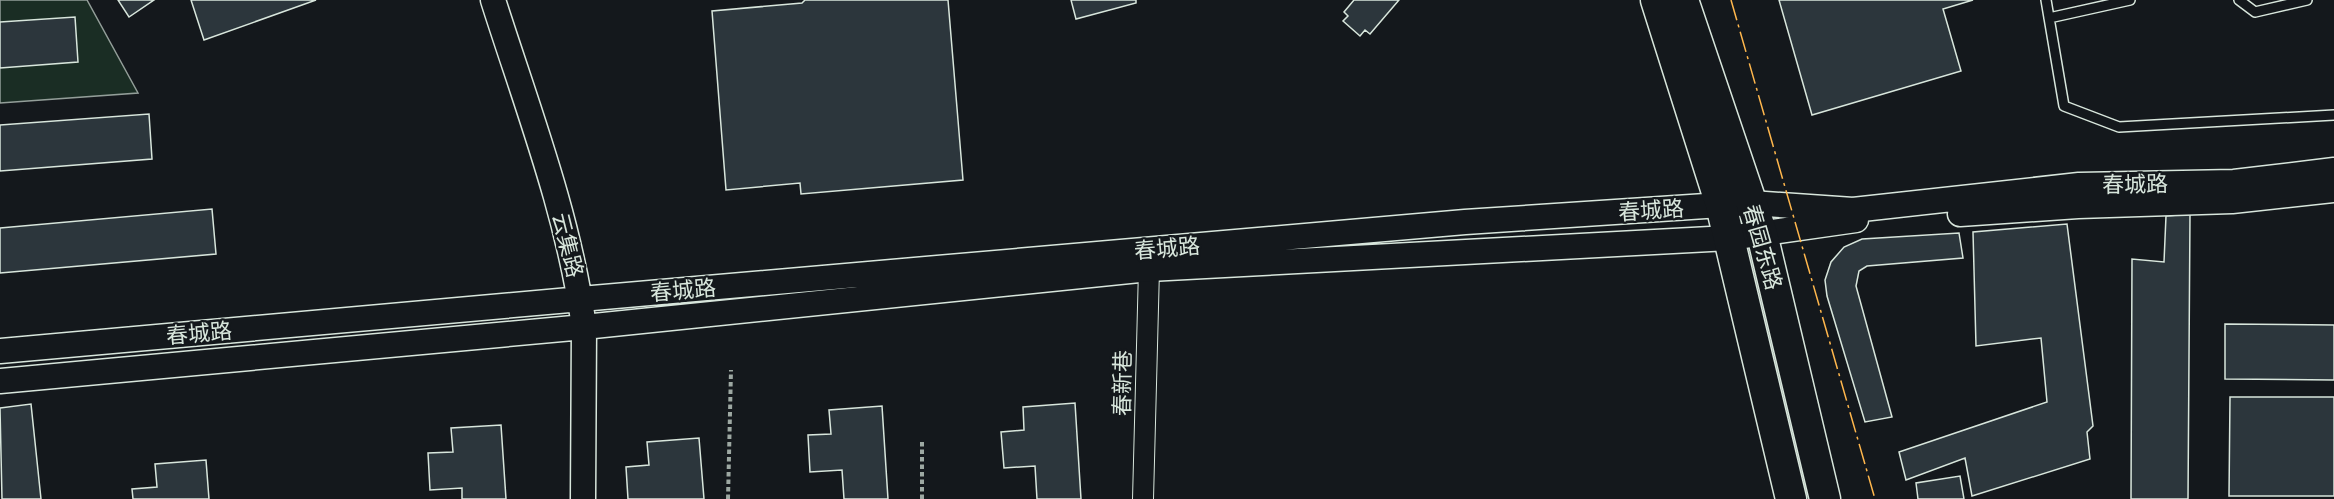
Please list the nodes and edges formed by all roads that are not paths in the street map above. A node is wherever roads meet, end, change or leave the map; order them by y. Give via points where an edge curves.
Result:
1 (493, 0) edge
2 (1656, 0) edge
3 (1683, 0) edge
4 (2046, 0) edge
5 (2130, 0) edge
6 (2239, 0) edge
7 (2307, 0) edge
8 (2049, 18) junction
9 (2334, 115) edge
10 (2334, 170) edge
11 (2334, 190) edge
12 (1751, 203) junction
13 (1721, 205) junction
14 (1762, 234) junction
15 (1729, 238) junction
16 (1149, 269) junction
17 (580, 299) junction
18 (584, 327) junction
19 (0, 351) edge
20 (0, 381) edge
21 (583, 499) edge
22 (1143, 499) edge
23 (1791, 499) edge
24 (1825, 499) edge

1 - 17 street, 云集路 via 567,232
2 - 13 main road, 春园东路
3 - 12 main road, 春园东路
4 - 8 lane
5 - 8 lane
6 - 7 lane via 2255,12
8 - 9 lane via 2064,106 2119,127
10 - 12 street, 春城路 via 2234,182 2079,185 1853,210
11 - 14 street, 春城路 via 2232,201 1854,220
12 - 13 street, 春城路
12 - 14 main road, 春园东路
13 - 15 main road, 春园东路
13 - 17 street, 春城路 via 1465,222
14 - 15 street, 春城路
14 - 24 main road, 春园东路
15 - 16 street, 春城路
15 - 23 main road, 春园东路
16 - 18 street, 春城路
16 - 22 street, 春新巷
17 - 18 street, 云集路
17 - 19 street, 春城路
18 - 20 street, 春城路
18 - 21 street, 云集路

